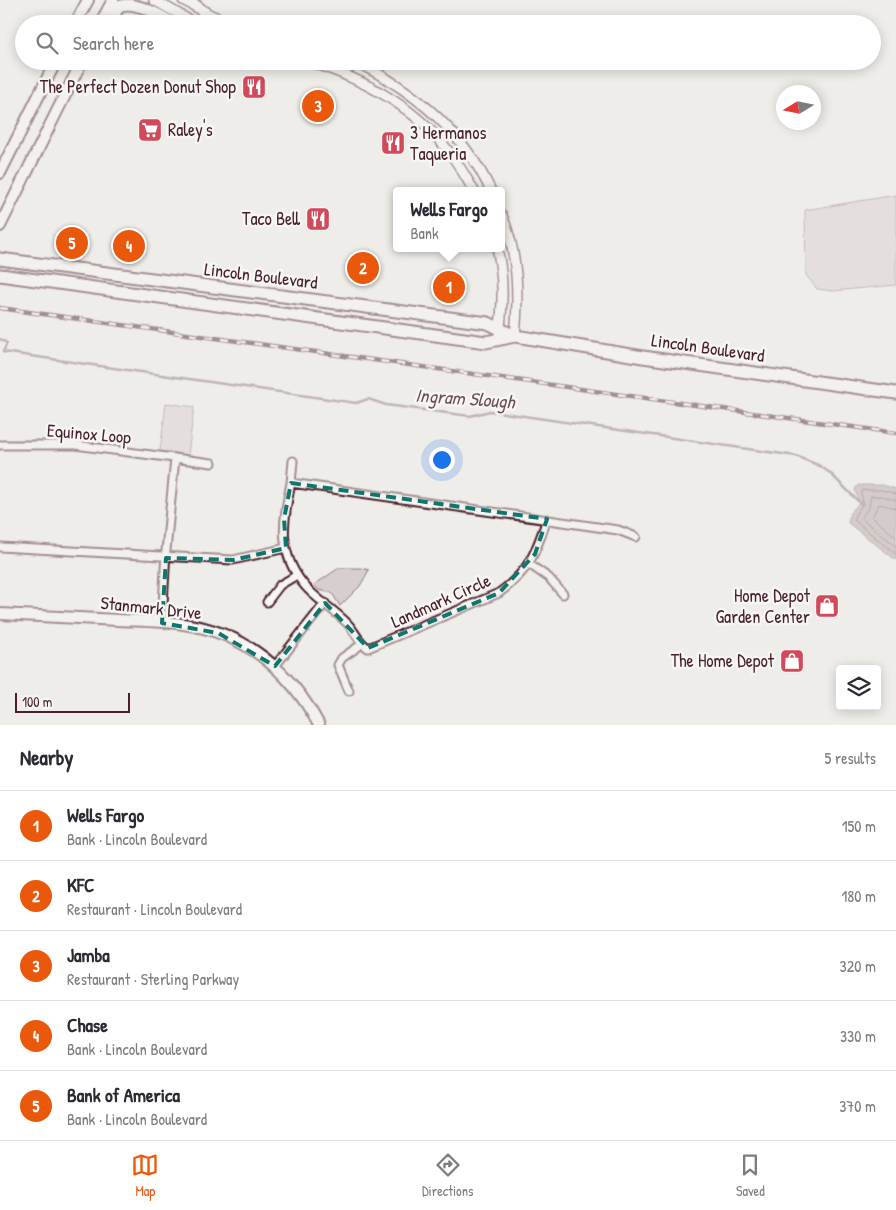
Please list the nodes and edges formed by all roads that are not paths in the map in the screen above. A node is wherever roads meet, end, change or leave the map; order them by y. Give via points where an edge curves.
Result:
1 (88, 0) edge
2 (112, 0) edge
3 (154, 0) edge
4 (183, 0) edge
5 (190, 0) edge
6 (204, 12) junction
7 (80, 15) edge
8 (104, 15) edge
9 (116, 15) edge
10 (160, 15) edge
11 (180, 15) edge
12 (212, 15) edge
13 (52, 70) edge
14 (79, 70) edge
15 (333, 70) edge
16 (371, 70) edge
17 (0, 173) edge
18 (472, 187) edge
19 (489, 187) edge
20 (505, 225) edge
21 (0, 226) edge
22 (498, 252) edge
23 (0, 259) edge
24 (0, 275) edge
25 (500, 334) junction
26 (515, 336) junction
27 (896, 393) edge
28 (0, 444) edge
29 (175, 458) junction
30 (293, 461) dead end
31 (212, 463) dead end
32 (291, 483) junction
33 (547, 519) junction
34 (636, 537) dead end
35 (0, 547) edge
36 (286, 548) junction
37 (166, 558) junction
38 (529, 564) junction
39 (297, 575) junction
40 (563, 594) dead end
41 (267, 602) dead end
42 (325, 603) junction
43 (0, 614) edge
44 (162, 622) junction
45 (362, 644) junction
46 (276, 666) junction
47 (349, 691) dead end
48 (319, 725) edge

1 - 7 main road
2 - 8 main road
3 - 11 street
4 - 6 street
5 - 6 main road
6 - 12 street
9 - 10 main road via 120,6 129,2 138,2
13 - 17 main road
14 - 21 main road
15 - 18 street via 385,95 424,124 449,151
16 - 19 street via 432,111 475,162
20 - 26 street via 518,280
22 - 25 street via 503,293
23 - 25 main road, Lincoln Boulevard via 488,324
24 - 25 main road, Lincoln Boulevard via 486,342
25 - 26 main road, Lincoln Boulevard
26 - 27 main road, Lincoln Boulevard
28 - 29 street, Equinox Loop via 76,445
29 - 31 street, Equinox Loop
29 - 37 street
30 - 32 street
32 - 33 street
32 - 36 street via 284,519
33 - 34 street via 618,530
33 - 38 street, Landmark Circle
35 - 37 street
36 - 37 street via 232,560
36 - 39 street
37 - 44 street
38 - 40 street via 549,578
38 - 45 street, Landmark Circle via 499,594 374,646 368,648
39 - 41 street via 280,585
39 - 42 street
42 - 45 street via 347,622
42 - 46 street
43 - 44 main road, Stanmark Drive
44 - 46 main road, Stanmark Drive via 218,633 247,646
45 - 47 street via 342,658 338,665
46 - 48 main road, Stanmark Drive via 298,691

